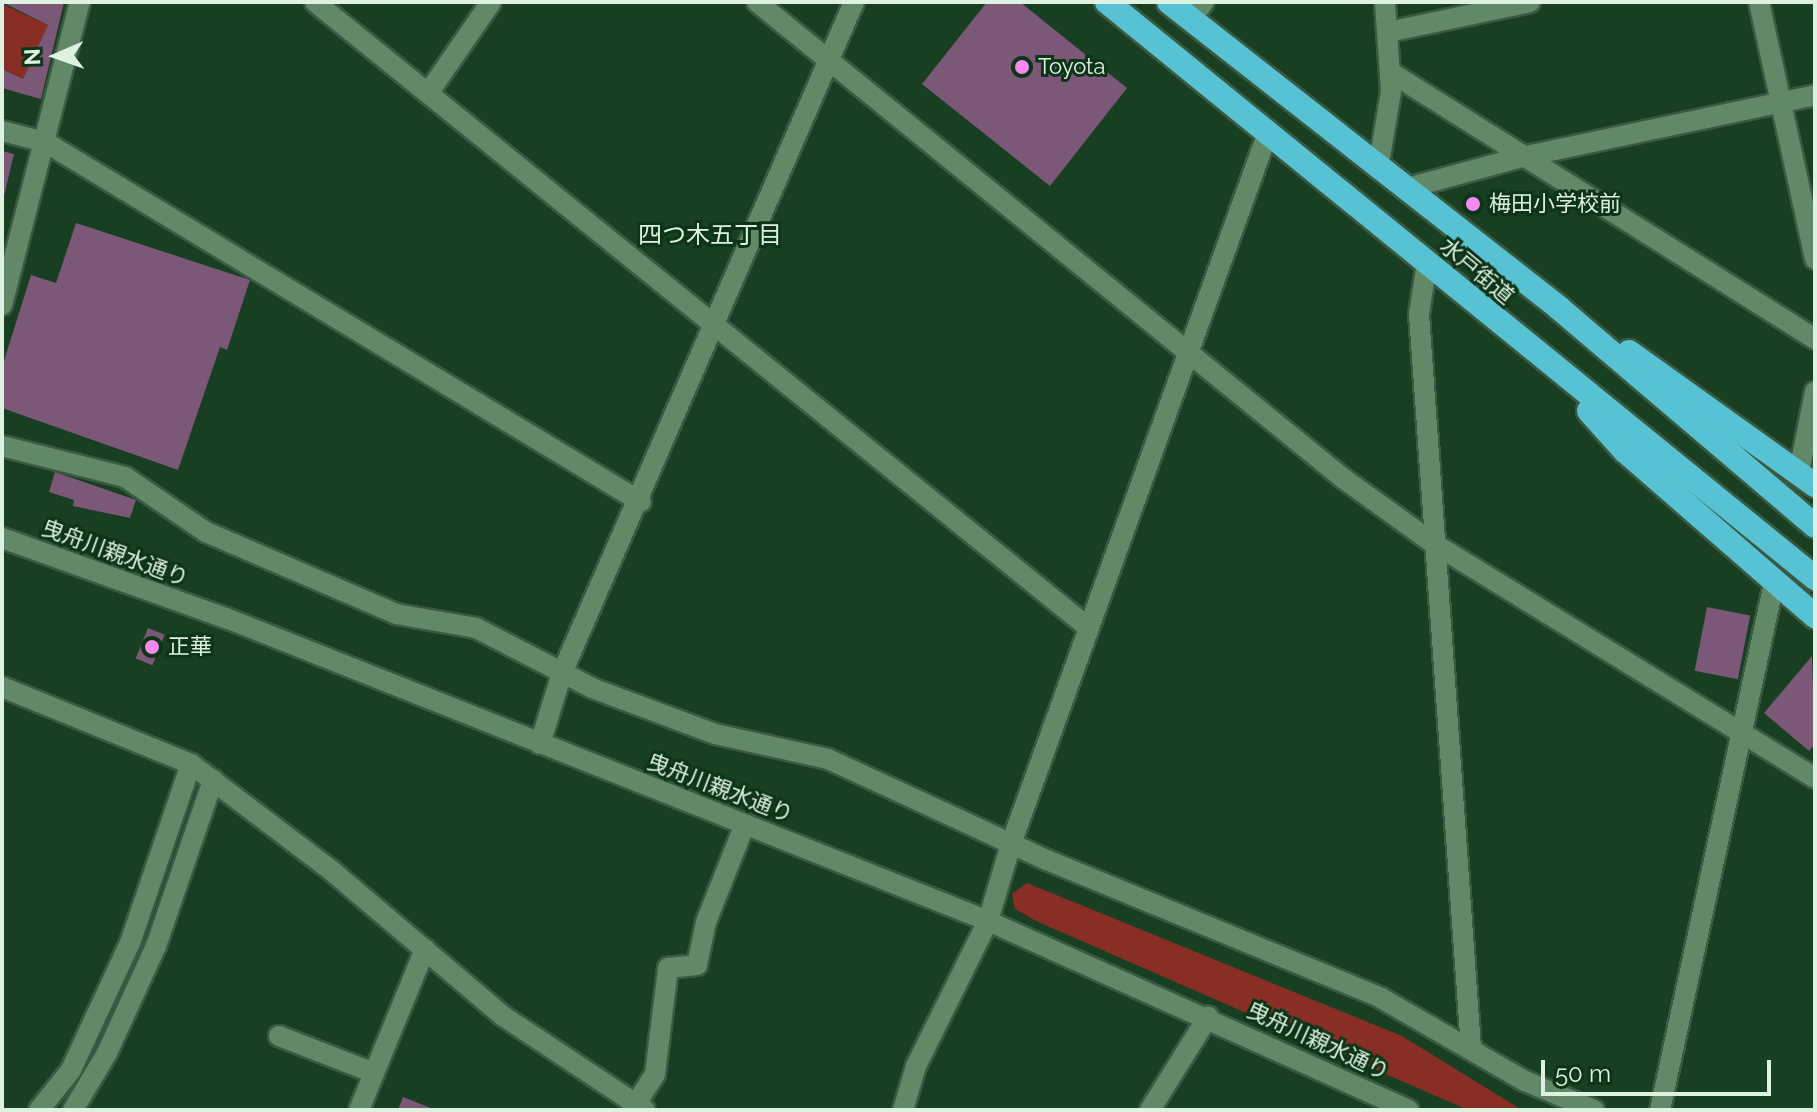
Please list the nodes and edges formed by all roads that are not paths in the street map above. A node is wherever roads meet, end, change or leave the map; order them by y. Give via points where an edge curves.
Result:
1 (80, 2) edge
2 (315, 2) edge
3 (491, 2) edge
4 (757, 2) edge
5 (854, 2) edge
6 (1107, 2) edge
7 (1169, 2) edge
8 (1385, 2) edge
9 (1530, 2) edge
10 (1759, 2) edge
11 (1197, 11) edge
12 (1388, 32) junction
13 (830, 61) junction
14 (1390, 72) junction
15 (429, 92) junction
16 (1815, 95) edge
17 (1781, 102) junction
18 (2, 131) edge
19 (1268, 132) junction
20 (45, 142) junction
21 (1522, 157) junction
22 (1378, 169) junction
23 (1404, 189) junction
24 (1815, 259) edge
25 (1427, 262) junction
26 (2, 305) edge
27 (1559, 308) junction
28 (713, 325) junction
29 (1815, 339) edge
30 (1533, 350) junction
31 (1191, 355) junction
32 (1815, 392) edge
33 (2, 446) edge
34 (1807, 478) edge
35 (641, 502) junction
36 (1815, 526) edge
37 (2, 538) edge
38 (1433, 543) junction
39 (1815, 578) edge
40 (1774, 583) junction
41 (1815, 616) edge
42 (1089, 628) junction
43 (562, 673) junction
44 (2, 687) edge
45 (1741, 733) junction
46 (540, 744) junction
47 (191, 764) junction
48 (1815, 778) edge
49 (213, 780) junction
50 (745, 824) junction
51 (1011, 844) junction
52 (988, 921) junction
53 (425, 949) junction
54 (1208, 1017) junction
55 (279, 1036) dead end
56 (1471, 1048) junction
57 (374, 1073) junction
58 (637, 1108) edge
59 (39, 1110) edge
60 (73, 1110) edge
61 (359, 1110) edge
62 (903, 1110) edge
63 (1150, 1110) edge
64 (1409, 1110) edge
65 (1594, 1110) edge
66 (1660, 1110) edge

1 - 20 street
2 - 15 street
3 - 15 street
4 - 13 street
5 - 13 street
6 - 19 highway, 水戸街道
7 - 11 highway, 水戸街道
8 - 12 street
9 - 12 street
10 - 17 street
11 - 22 highway, 水戸街道
12 - 14 street
13 - 28 street
13 - 31 street
14 - 21 street
14 - 22 street
15 - 28 street
16 - 17 street
17 - 21 street
17 - 24 street
18 - 20 street
19 - 25 highway, 水戸街道
19 - 31 street
20 - 26 street
20 - 35 street
21 - 23 street
21 - 29 street
22 - 23 highway, 水戸街道
23 - 27 highway, 水戸街道
25 - 30 highway, 水戸街道
25 - 38 street via 1418,297
27 - 34 highway via 1679,383
27 - 36 highway, 水戸街道
28 - 35 street
28 - 42 street
30 - 39 highway, 水戸街道
30 - 40 highway via 1625,451
31 - 38 street
31 - 42 street
32 - 34 street
33 - 43 street via 125,477 206,532 396,614 476,628
35 - 43 street
37 - 46 street, 曳舟川親水通り via 226,618
38 - 45 street
38 - 56 street
40 - 41 highway
40 - 45 street
42 - 51 street
43 - 46 street
43 - 51 street via 715,734 828,759
44 - 47 street
45 - 48 street
45 - 66 street
46 - 50 street, 曳舟川親水通り
47 - 49 street
47 - 59 street via 130,943 71,1070
49 - 53 street
49 - 60 street via 156,946 107,1053
50 - 52 street, 曳舟川親水通り
50 - 58 street via 706,922 697,965 668,968 655,1074
51 - 52 street
51 - 56 street via 1381,998
52 - 54 street, 曳舟川親水通り
52 - 62 street via 916,1066
53 - 57 street
53 - 58 street via 503,1016
54 - 63 street
54 - 64 street, 曳舟川親水通り
55 - 57 street
56 - 65 street via 1525,1081
57 - 61 street

